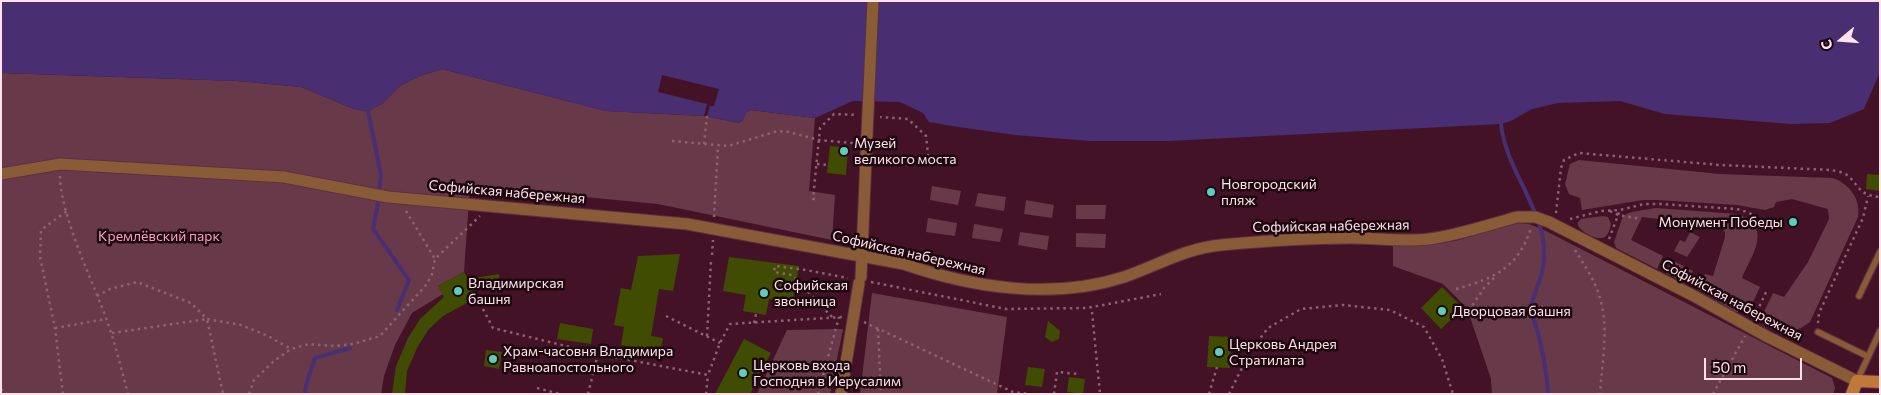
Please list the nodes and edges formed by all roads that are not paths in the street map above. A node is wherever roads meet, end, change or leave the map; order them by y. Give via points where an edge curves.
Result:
1 (873, 1) edge
2 (1, 174) edge
3 (1880, 252) edge
4 (862, 256) junction
5 (1859, 296) dead end
6 (1880, 331) edge
7 (1818, 332) road end
8 (1867, 356) junction
9 (1857, 381) junction
10 (1880, 382) edge
11 (841, 394) edge
12 (1852, 394) edge

1 - 4 street, bridge
2 - 4 street, Софийская набережная via 60,164 284,177 401,198 687,224
3 - 5 lane
4 - 9 street, Софийская набережная via 976,284 1068,288 1124,277 1172,257 1218,245 1302,239 1429,239 1517,217 1535,217
4 - 11 street
6 - 8 lane
7 - 8 lane
8 - 9 lane
9 - 10 main road
9 - 12 main road

